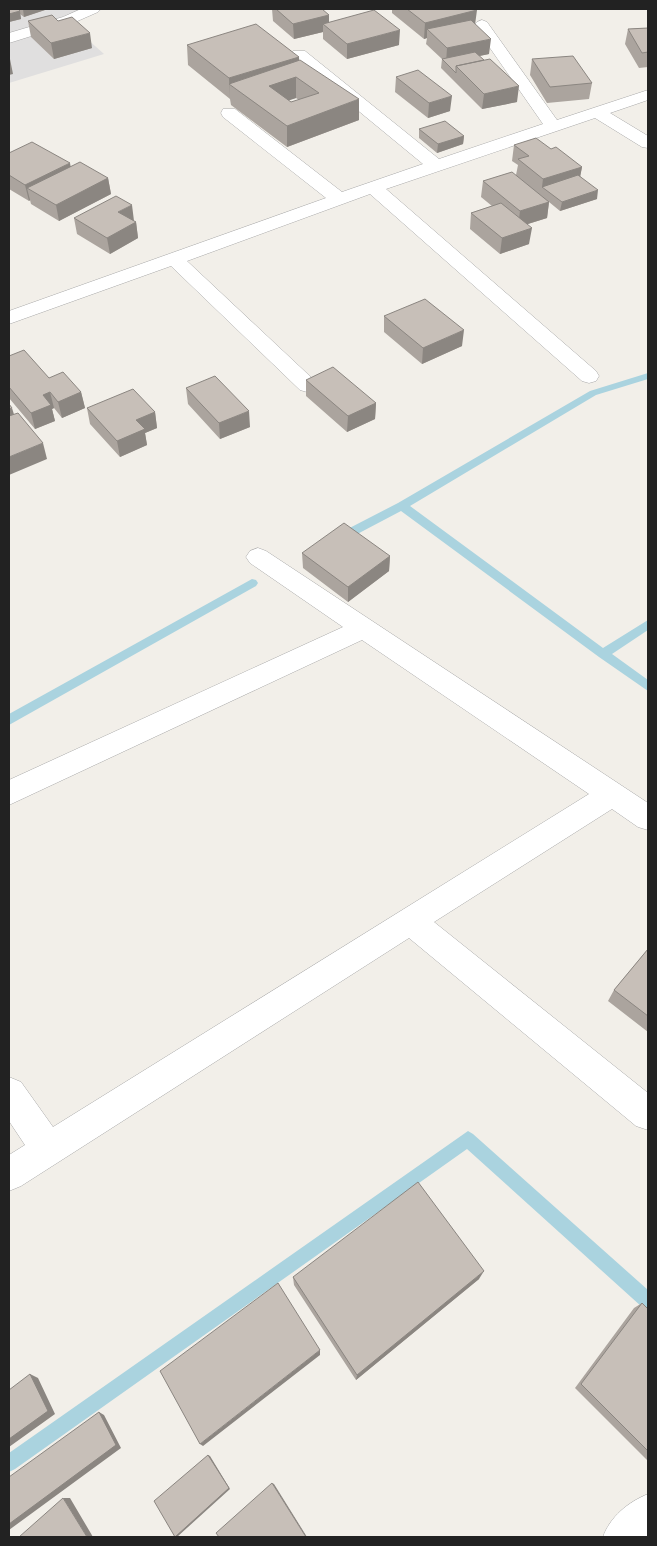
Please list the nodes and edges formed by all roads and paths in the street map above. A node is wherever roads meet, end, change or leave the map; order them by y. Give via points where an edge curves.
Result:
1 (94, 9) edge
2 (482, 25) dead end
3 (9, 38) edge
4 (299, 54) edge
5 (648, 95) edge
6 (596, 112) junction
7 (229, 113) dead end
8 (553, 126) junction
9 (648, 143) edge
10 (435, 165) junction
11 (373, 186) junction
12 (339, 199) junction
13 (174, 259) junction
14 (9, 318) edge
15 (589, 376) dead end
16 (307, 385) dead end
17 (258, 557) dead end
18 (364, 628) junction
19 (9, 793) edge
20 (612, 794) junction
21 (648, 818) edge
22 (410, 921) junction
23 (9, 1093) edge
24 (648, 1114) edge
25 (48, 1149) junction
26 (9, 1174) edge
27 (648, 1514) edge
28 (623, 1537) edge

1 - 3 street
2 - 8 street
4 - 10 street
5 - 6 street
6 - 8 street
6 - 9 street
7 - 12 street
8 - 10 street
10 - 11 street
11 - 12 street
11 - 15 street
12 - 13 street
13 - 14 street
13 - 16 street
17 - 18 street
18 - 19 street
18 - 20 street
20 - 21 street
20 - 22 street
22 - 24 street
22 - 25 street
23 - 25 street
25 - 26 street
27 - 28 street

